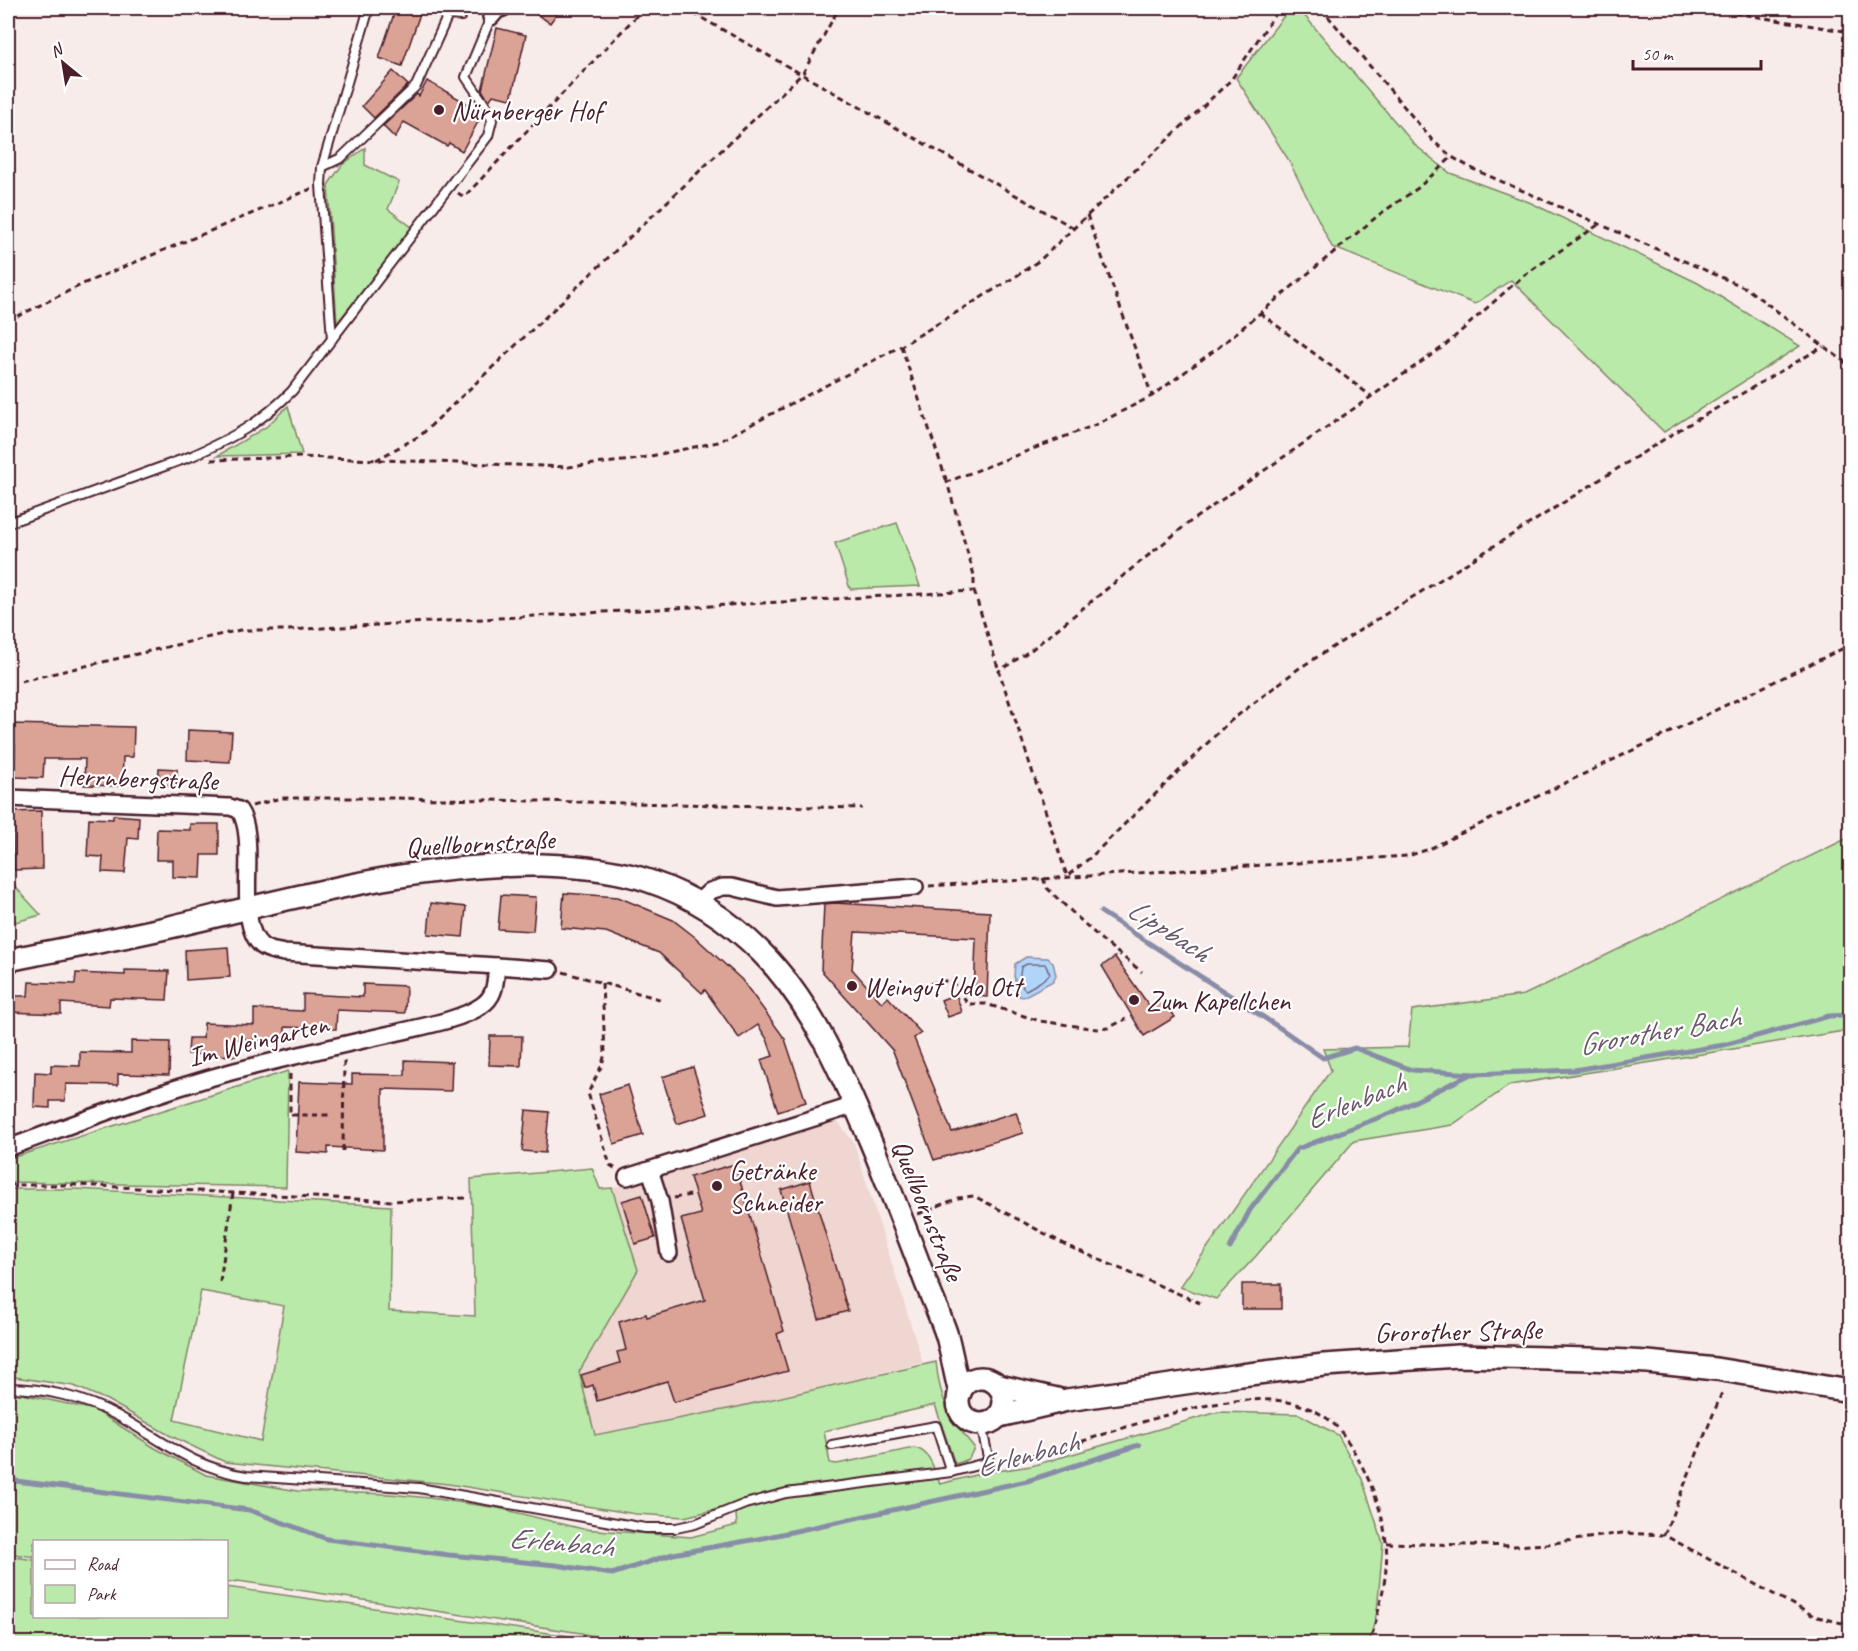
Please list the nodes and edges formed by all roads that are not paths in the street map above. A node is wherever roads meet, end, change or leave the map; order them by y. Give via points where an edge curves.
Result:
1 (369, 8) edge
2 (464, 8) edge
3 (495, 11) edge
4 (322, 167) junction
5 (332, 339) junction
6 (8, 523) edge
7 (8, 798) edge
8 (915, 887) road end
9 (698, 903) junction
10 (248, 907) junction
11 (8, 960) edge
12 (497, 966) junction
13 (550, 970) road end
14 (855, 1105) junction
15 (8, 1148) edge
16 (650, 1170) junction
17 (627, 1178) road end
18 (669, 1253) dead end
19 (946, 1336) junction
20 (993, 1382) junction
21 (8, 1388) edge
22 (1851, 1391) edge
23 (960, 1392) junction
24 (1067, 1400) junction
25 (990, 1420) junction
26 (832, 1445) dead end
27 (951, 1472) junction

1 - 4 lane
2 - 4 lane via 460,16 448,15 416,86 341,158
3 - 5 lane via 466,77 492,120 488,136
4 - 5 lane
5 - 6 lane via 292,391 247,429 192,456
7 - 10 street, Herrnbergstraße via 239,810 245,823
8 - 9 street via 777,898 723,887 710,891
9 - 10 main road, Quellbornstraße via 648,880 609,870 523,865 410,874
9 - 14 main road, Quellbornstraße via 741,935 780,973 816,1028
10 - 11 main road, Quellbornstraße
10 - 12 street via 260,945 270,951
12 - 13 street
12 - 15 street, Im Weingarten via 494,992 481,1007 432,1024 179,1087
14 - 16 street
14 - 19 main road, Quellbornstraße
16 - 17 street
16 - 18 street
19 - 20 main road, Quellbornstraße via 968,1362
19 - 23 main road, Quellbornstraße
20 - 23 main road via 973,1379
20 - 24 main road, Grorother Straße via 1029,1394
20 - 25 main road via 1005,1401
21 - 27 lane via 51,1393 95,1406 193,1460 227,1473 428,1489 645,1528 695,1524 786,1493
22 - 24 main road, Grorother Straße via 1648,1362 1458,1356 1241,1375
23 - 25 main road via 961,1411 969,1421
24 - 25 main road, Grorother Straße
25 - 27 lane via 989,1462
26 - 27 lane via 936,1426

